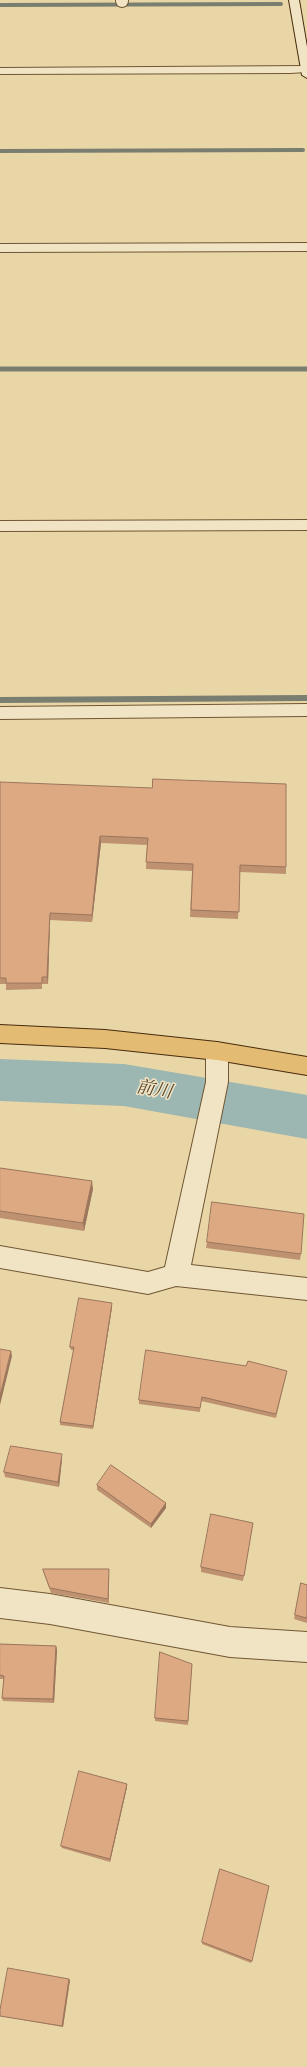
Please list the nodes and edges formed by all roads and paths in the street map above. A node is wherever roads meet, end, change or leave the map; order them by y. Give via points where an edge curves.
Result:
1 (294, 0) edge
2 (0, 71) edge
3 (307, 71) edge
4 (307, 247) edge
5 (0, 248) edge
6 (307, 525) edge
7 (0, 526) edge
8 (307, 710) edge
9 (0, 713) edge
10 (0, 1034) edge
11 (217, 1051) junction
12 (307, 1066) edge
13 (0, 1257) edge
14 (176, 1275) junction
15 (307, 1289) edge
16 (0, 1603) edge
17 (307, 1647) edge

1 - 3 street
2 - 3 street
4 - 5 street
6 - 7 street
8 - 9 street
10 - 11 main road via 105,1039
11 - 12 main road
11 - 14 street via 217,1082
13 - 14 street via 148,1283
14 - 15 street
16 - 17 street via 50,1609 230,1642

